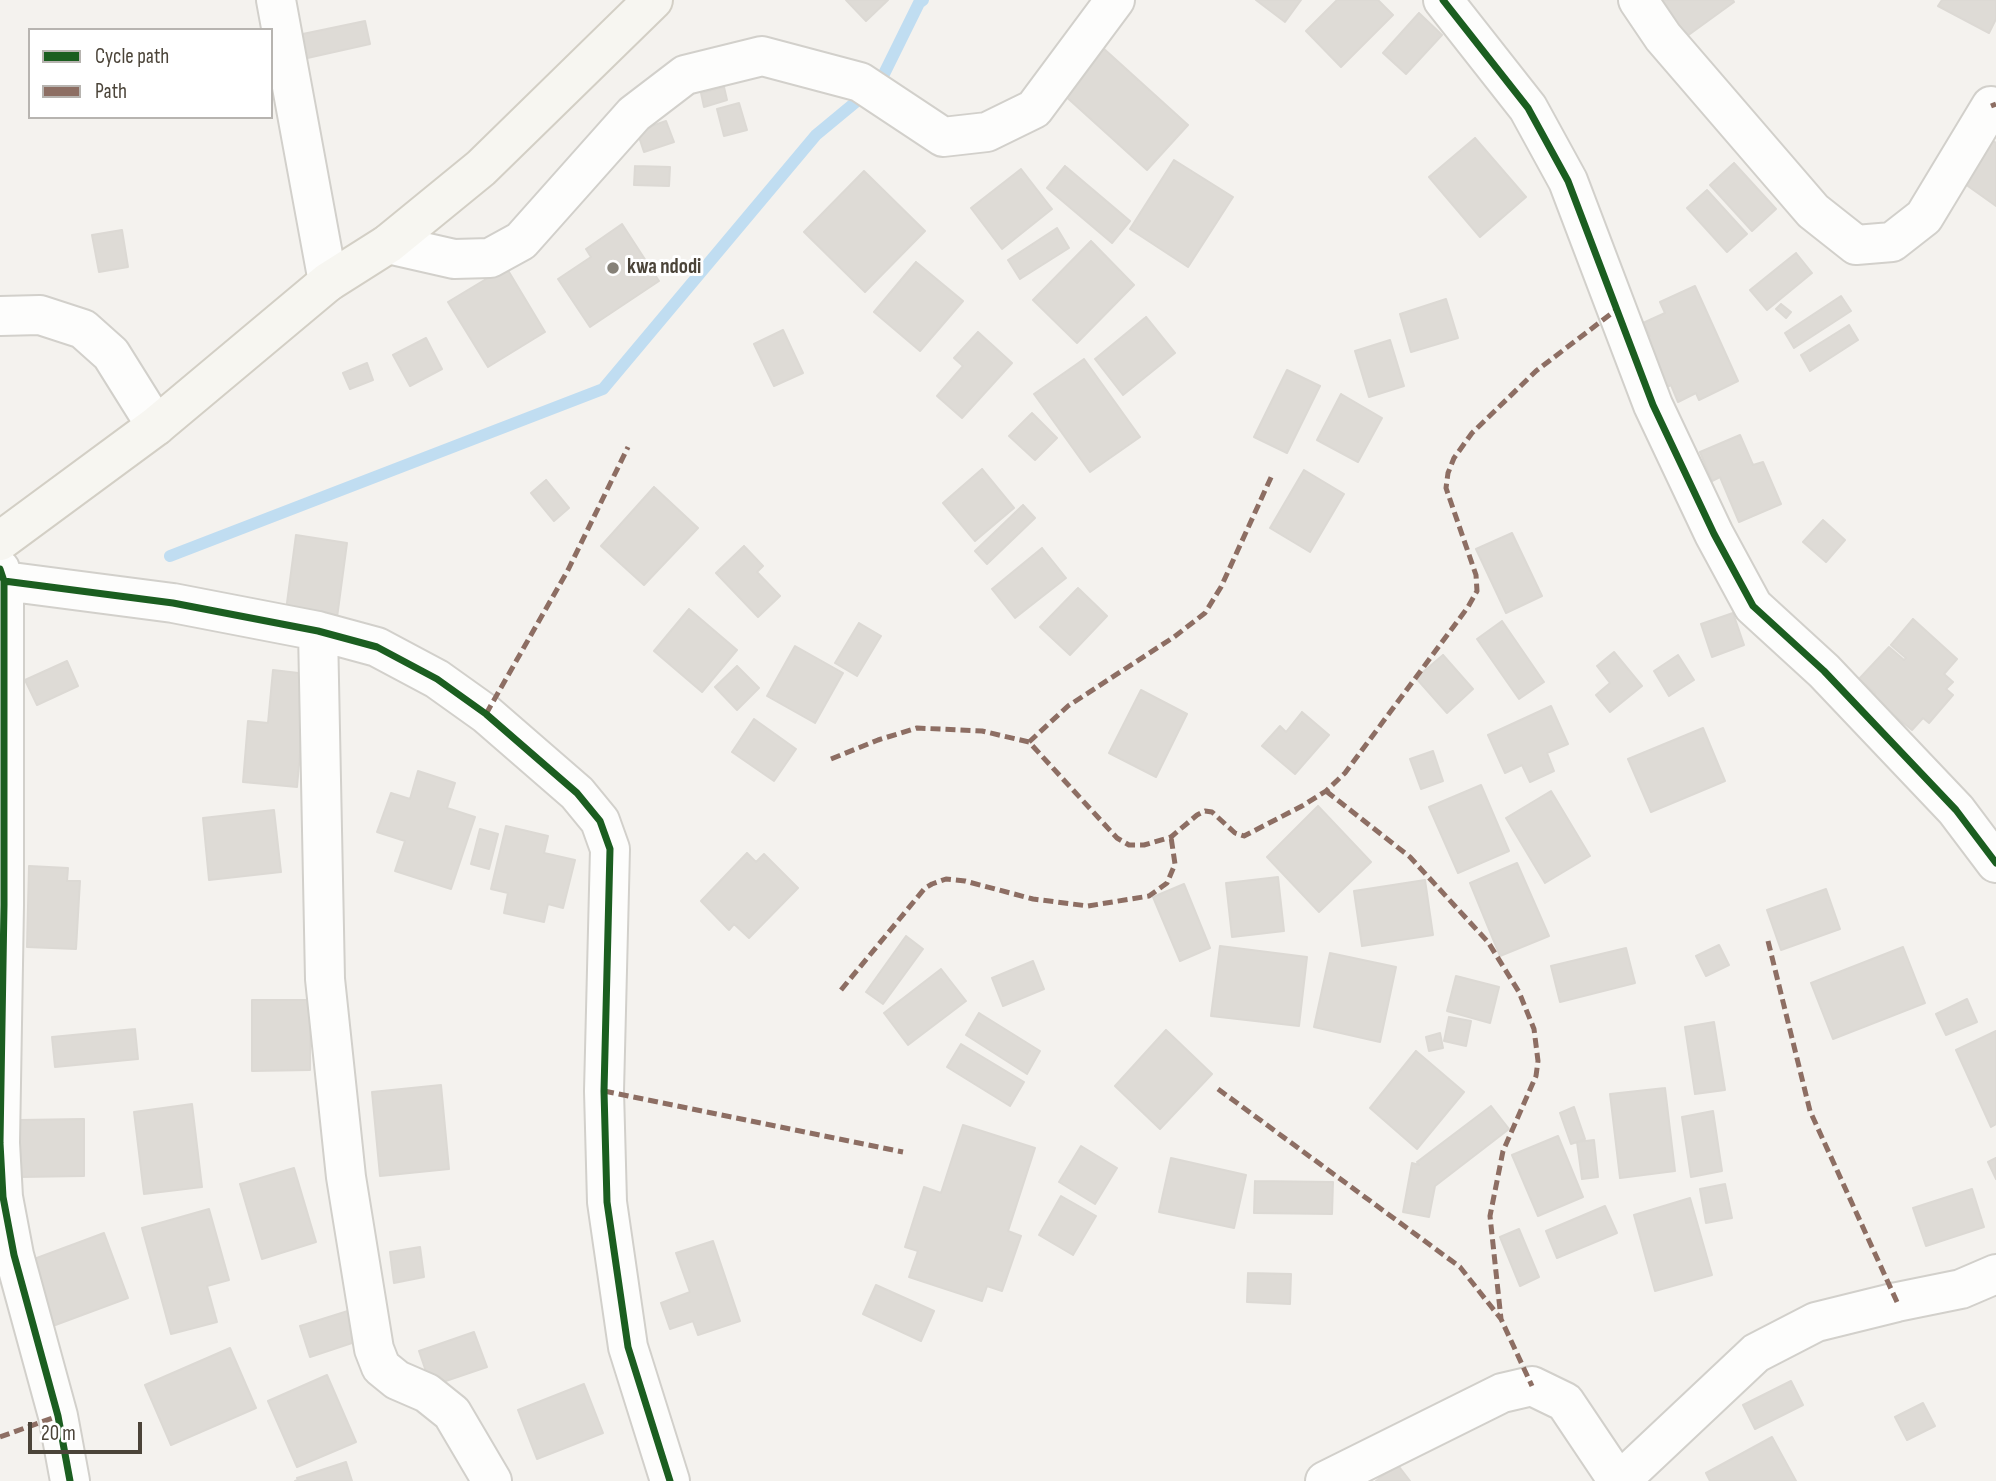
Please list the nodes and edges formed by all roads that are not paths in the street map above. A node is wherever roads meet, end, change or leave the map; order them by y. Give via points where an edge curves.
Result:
1 (276, 0) edge
2 (653, 0) edge
3 (1115, 0) edge
4 (1443, 0) edge
5 (1638, 0) edge
6 (1991, 106) dead end
7 (388, 244) junction
8 (328, 282) junction
9 (0, 316) edge
10 (156, 426) junction
11 (0, 541) edge
12 (2, 575) edge
13 (318, 631) junction
14 (1996, 863) edge
15 (1996, 1274) edge
16 (70, 1481) edge
17 (492, 1481) edge
18 (670, 1481) edge
19 (1325, 1481) edge
20 (1619, 1481) edge

1 - 8 street
2 - 7 street via 481,168
3 - 7 street via 1034,110 987,132 943,137 860,82 762,57 685,75 634,114 521,241 490,258 454,259
4 - 14 street via 1528,108 1568,181 1654,405 1753,606 1824,671 1956,810
5 - 6 street via 1663,37 1813,211 1856,245 1892,243 1924,216
7 - 8 street
8 - 10 street
9 - 10 street via 40,316 83,329 111,354
10 - 11 street
12 - 13 street
12 - 16 street via 3,1196
13 - 17 street via 325,979 346,1177 374,1349 389,1374 427,1393 452,1413
13 - 18 street via 377,647 436,679 486,714 577,793 600,821 610,849 604,1091 607,1202 628,1347
15 - 20 street via 1961,1289 1816,1322 1755,1353
19 - 20 street via 1502,1393 1532,1386 1565,1402

